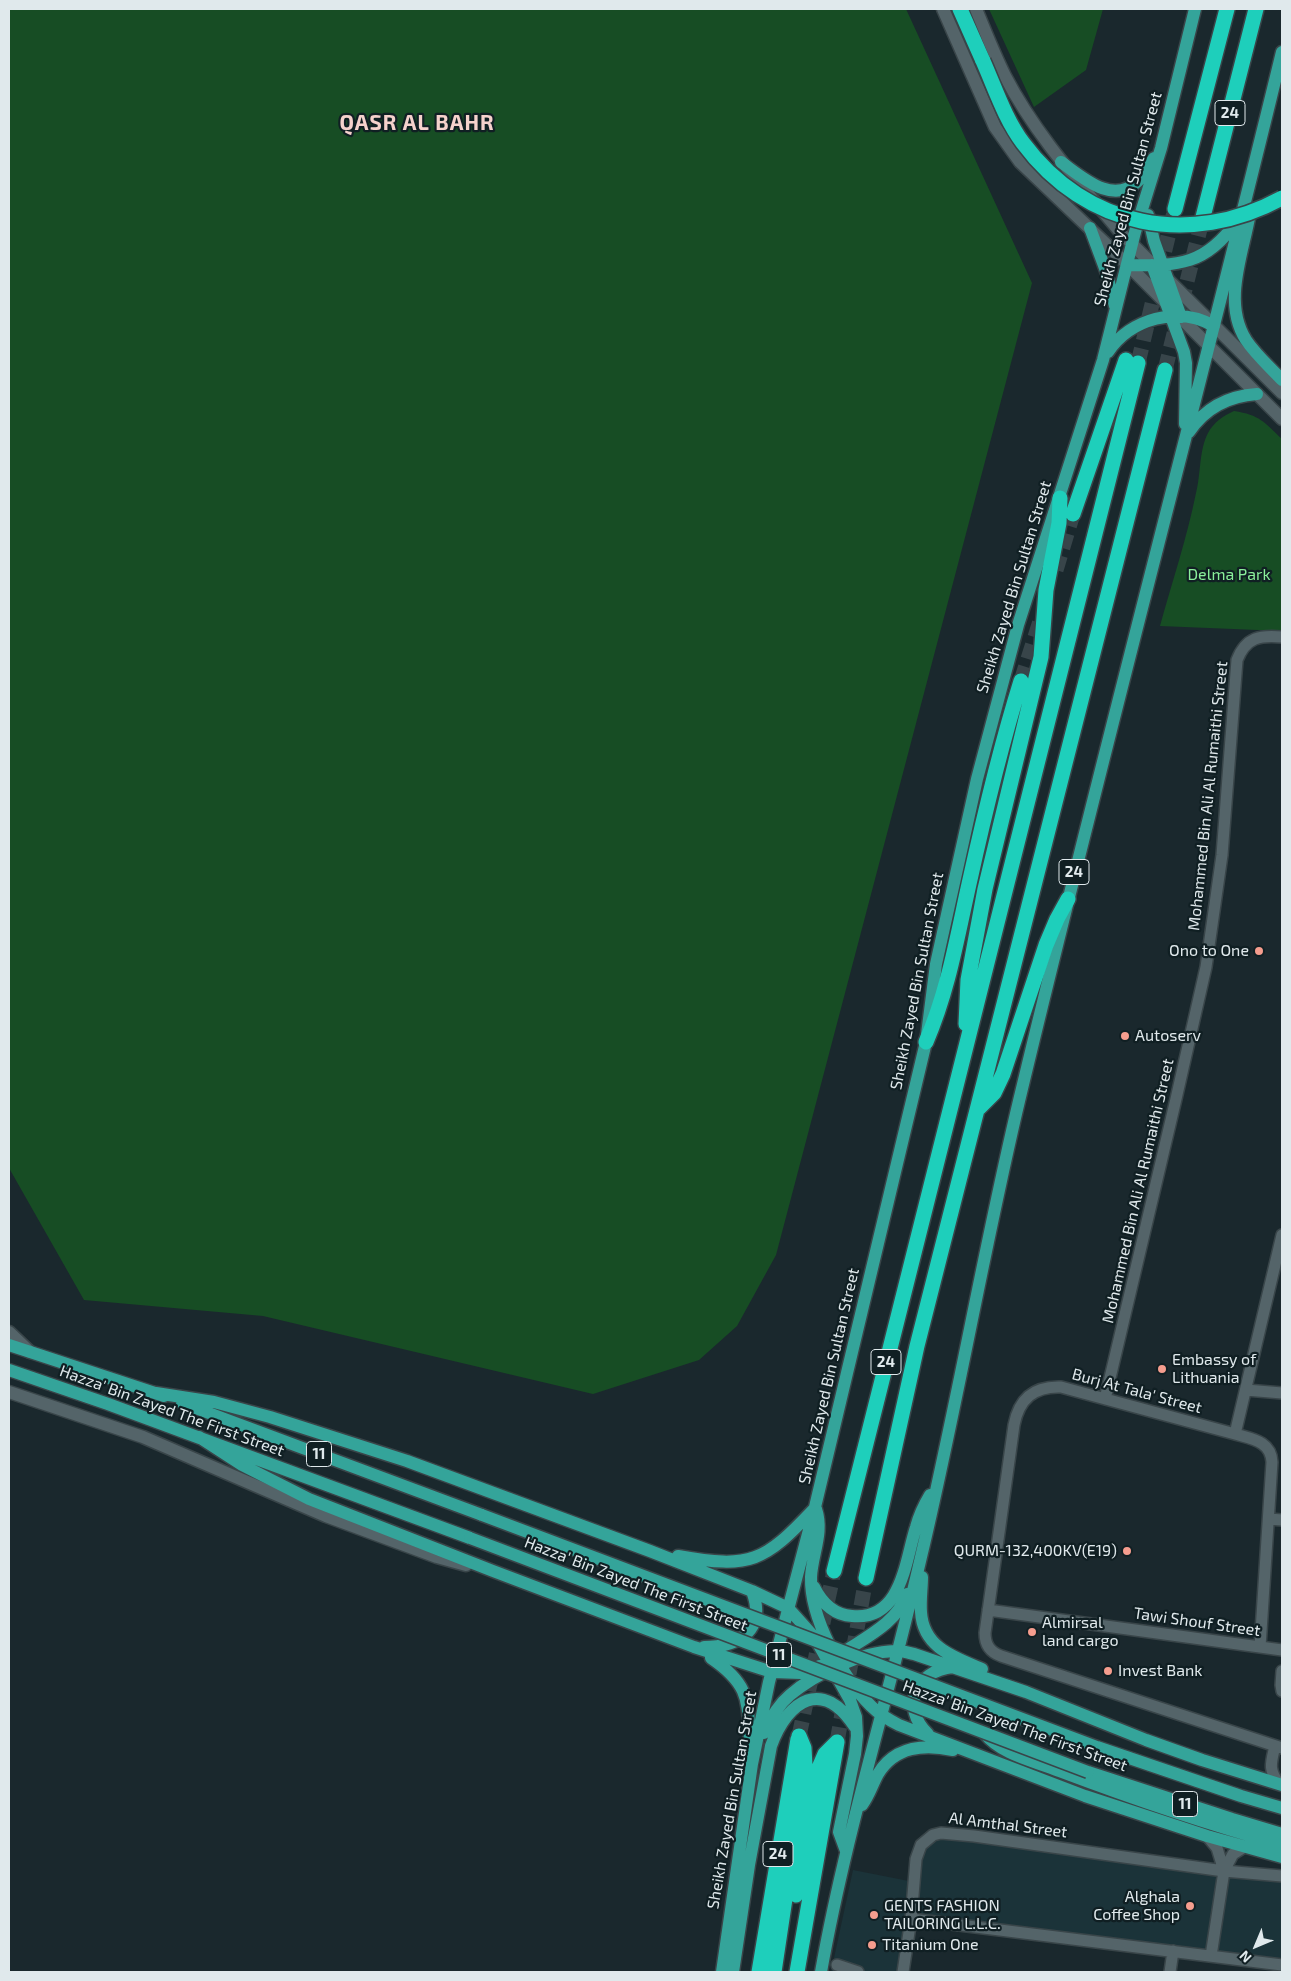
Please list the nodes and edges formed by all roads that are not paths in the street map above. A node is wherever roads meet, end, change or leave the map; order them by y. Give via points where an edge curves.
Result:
1 (943, 9) edge
2 (960, 9) edge
3 (976, 9) edge
4 (1195, 9) edge
5 (1227, 9) edge
6 (1256, 9) edge
7 (1282, 52) edge
8 (1278, 80) edge
9 (1161, 148) junction
10 (1061, 162) junction
11 (1254, 166) junction
12 (1282, 198) edge
13 (1146, 199) junction
14 (1175, 208) tunnel mouth
15 (1242, 215) junction
16 (1204, 217) tunnel mouth
17 (1090, 228) junction
18 (1129, 242) junction
19 (1128, 265) junction
20 (1158, 266) junction
21 (1170, 284) junction
22 (1166, 302) junction
23 (1115, 312) junction
24 (1176, 317) junction
25 (1214, 326) junction
26 (1209, 346) junction
27 (1103, 360) junction
28 (1165, 370) tunnel mouth
29 (1282, 380) edge
30 (1282, 393) edge
31 (1257, 394) junction
32 (1282, 419) edge
33 (1186, 436) junction
34 (1060, 498) junction
35 (1073, 514) tunnel mouth
36 (1282, 637) edge
37 (1021, 682) tunnel mouth
38 (1068, 898) junction
39 (968, 1036) junction
40 (926, 1042) junction
41 (977, 1109) junction
42 (1282, 1235) edge
43 (9, 1332) edge
44 (9, 1345) edge
45 (30, 1352) junction
46 (9, 1370) edge
47 (1246, 1390) junction
48 (9, 1392) edge
49 (156, 1393) junction
50 (1282, 1393) edge
51 (1105, 1399) junction
52 (1235, 1434) junction
53 (199, 1438) junction
54 (937, 1485) junction
55 (815, 1507) junction
56 (1269, 1519) junction
57 (1282, 1520) edge
58 (650, 1550) junction
59 (921, 1558) junction
60 (834, 1571) tunnel mouth
61 (493, 1572) junction
62 (811, 1578) junction
63 (866, 1578) tunnel mouth
64 (752, 1591) junction
65 (788, 1608) junction
66 (988, 1610) junction
67 (694, 1647) junction
68 (1260, 1647) junction
69 (898, 1650) junction
70 (1282, 1650) edge
71 (834, 1663) junction
72 (953, 1667) junction
73 (1282, 1671) edge
74 (772, 1672) junction
75 (1282, 1691) edge
76 (1026, 1692) junction
77 (881, 1715) junction
78 (856, 1729) junction
79 (929, 1735) junction
80 (1279, 1747) edge
81 (980, 1756) junction
82 (752, 1764) junction
83 (1270, 1764) junction
84 (1248, 1775) junction
85 (1087, 1776) junction
86 (1281, 1785) edge
87 (1282, 1808) edge
88 (856, 1813) junction
89 (1282, 1834) edge
90 (1207, 1836) junction
91 (1282, 1845) edge
92 (1244, 1847) junction
93 (846, 1852) junction
94 (1282, 1857) edge
95 (1224, 1871) junction
96 (1282, 1876) edge
97 (911, 1919) junction
98 (1173, 1951) junction
99 (1211, 1956) junction
100 (837, 1965) dead end
101 (1282, 1965) edge
102 (722, 1972) edge
103 (733, 1972) edge
104 (758, 1972) edge
105 (774, 1972) edge
106 (784, 1972) edge
107 (797, 1972) edge
108 (822, 1972) edge
109 (858, 1972) edge
110 (903, 1972) edge
111 (1170, 1972) edge

1 - 17 street via 1002,139 1020,162
2 - 12 highway, bridge via 1013,128 1030,152 1062,184 1100,208 1144,223 1186,226 1243,216
3 - 10 street via 1004,75
4 - 9 main road, Sheikh Zayed Bin Sultan Street
5 - 14 highway, 24
6 - 16 highway, 24
7 - 8 main road
8 - 11 main road
9 - 10 main road via 1138,181 1124,190 1098,187
9 - 13 main road, Sheikh Zayed Bin Sultan Street
10 - 18 street
11 - 15 main road
11 - 29 main road via 1252,204 1236,281 1235,307 1238,324 1246,340
13 - 18 main road, Sheikh Zayed Bin Sultan Street
13 - 20 main road
15 - 20 main road via 1214,247 1195,258
15 - 25 main road
17 - 19 street
17 - 23 main road via 1106,271
18 - 19 main road, Sheikh Zayed Bin Sultan Street
18 - 20 street
19 - 20 main road
19 - 22 street
19 - 23 main road, Sheikh Zayed Bin Sultan Street
20 - 21 street
20 - 22 main road
21 - 24 main road
21 - 25 street
22 - 24 street
23 - 27 main road, Sheikh Zayed Bin Sultan Street
24 - 25 main road via 1204,320
24 - 26 street
24 - 27 main road via 1156,318 1132,328 1115,342
24 - 33 main road via 1186,363
25 - 26 main road, 24
25 - 30 street
26 - 31 street
26 - 33 main road, 24
27 - 34 main road, Sheikh Zayed Bin Sultan Street
28 - 41 highway, 24
31 - 32 street
31 - 33 main road via 1235,397 1213,408
33 - 38 main road, 24
34 - 39 highway via 1059,523 1047,585 1042,657 995,843 970,971 965,1008
34 - 40 main road, Sheikh Zayed Bin Sultan Street via 1018,625 977,778 936,964
35 - 39 highway, 24 via 1132,361
36 - 51 street, Mohammed Bin Ali Al Rumaithi Street via 1253,639 1237,660 1222,856 1206,967
37 - 40 highway, 24 via 990,792 947,985
38 - 41 highway via 1051,932 1003,1074 990,1097
38 - 54 main road, 24 via 1017,1110
39 - 60 highway, 24
40 - 55 main road, Sheikh Zayed Bin Sultan Street / 24
41 - 63 highway, 24 via 917,1346
42 - 47 street
43 - 45 street
44 - 45 main road, Hazza' Bin Zayed The First Street / 11
45 - 49 main road, Hazza' Bin Zayed The First Street / 11
46 - 53 main road, Hazza' Bin Zayed The First Street / 11
47 - 50 street
47 - 52 street
48 - 61 street via 151,1440 326,1516 437,1557
49 - 58 main road via 232,1407 334,1437
49 - 87 main road, Hazza' Bin Zayed The First Street / 11, bridge via 1097,1747
51 - 52 street, Burj At Tala' Street
51 - 66 street, Burj At Tala' Street via 1061,1387 1049,1387 1028,1396 1021,1404 1014,1425
52 - 56 street, Burj At Tala' Street via 1266,1445 1272,1456
53 - 61 main road via 242,1465 302,1495
53 - 85 main road, Hazza' Bin Zayed The First Street / 11, bridge via 986,1734
54 - 59 main road, 24
54 - 62 main road via 920,1516 898,1591 884,1608 859,1617 836,1612 819,1596
55 - 58 main road via 779,1544 745,1560 717,1562
55 - 62 main road via 820,1531
55 - 65 main road, Sheikh Zayed Bin Sultan Street / 24
56 - 57 street
56 - 68 street, Burj At Tala' Street
58 - 64 main road
59 - 69 main road, 24
59 - 71 main road via 905,1601 897,1613
59 - 76 main road via 922,1620 929,1638 950,1656 994,1674
61 - 67 main road
62 - 71 main road via 817,1613
64 - 65 main road
64 - 67 main road via 756,1612 752,1626 743,1637 730,1645
65 - 71 main road
65 - 74 main road, Sheikh Zayed Bin Sultan Street / 24
66 - 68 street, Tawi Shouf Street
66 - 80 street, Burj At Tala' Street via 985,1641 994,1653
67 - 74 main road
67 - 82 main road via 725,1668 744,1689
68 - 70 street, Tawi Shouf Street
69 - 71 main road
69 - 72 main road
69 - 77 main road, 24
71 - 74 main road via 801,1673
71 - 77 main road
71 - 78 main road via 856,1717
71 - 82 main road via 789,1696 780,1707 763,1733
72 - 76 main road
72 - 79 main road via 930,1674 916,1692 915,1716
73 - 75 street
74 - 82 main road, Sheikh Zayed Bin Sultan Street / 24
76 - 84 main road via 1146,1740
77 - 79 main road
77 - 88 main road, 24
78 - 93 main road via 840,1826 840,1838
78 - 103 main road via 832,1702 814,1699 805,1701 791,1713 776,1734 749,1865
79 - 81 main road
80 - 83 street, Burj At Tala' Street
81 - 88 main road via 926,1746 903,1752 882,1769
81 - 90 main road via 1085,1796
82 - 102 main road, Sheikh Zayed Bin Sultan Street / 24
83 - 84 street via 1260,1772
83 - 86 street
84 - 86 main road
85 - 89 main road, Hazza' Bin Zayed The First Street / 11
85 - 91 main road via 1191,1818
88 - 93 main road, 24
90 - 92 main road
90 - 95 street via 1217,1848
92 - 94 main road
92 - 95 street via 1234,1854
93 - 108 main road, 24
95 - 96 street, Al Amthal Street
95 - 97 street, Al Amthal Street via 941,1833 926,1839 918,1852
95 - 99 street
97 - 98 street
97 - 110 street, Al Amthal Street
98 - 99 street
98 - 111 street
99 - 101 street
100 - 109 street
104 - 105 highway, 24 via 799,1736 804,1748 805,1766
106 - 107 highway, 24 via 818,1770 825,1754 837,1742

